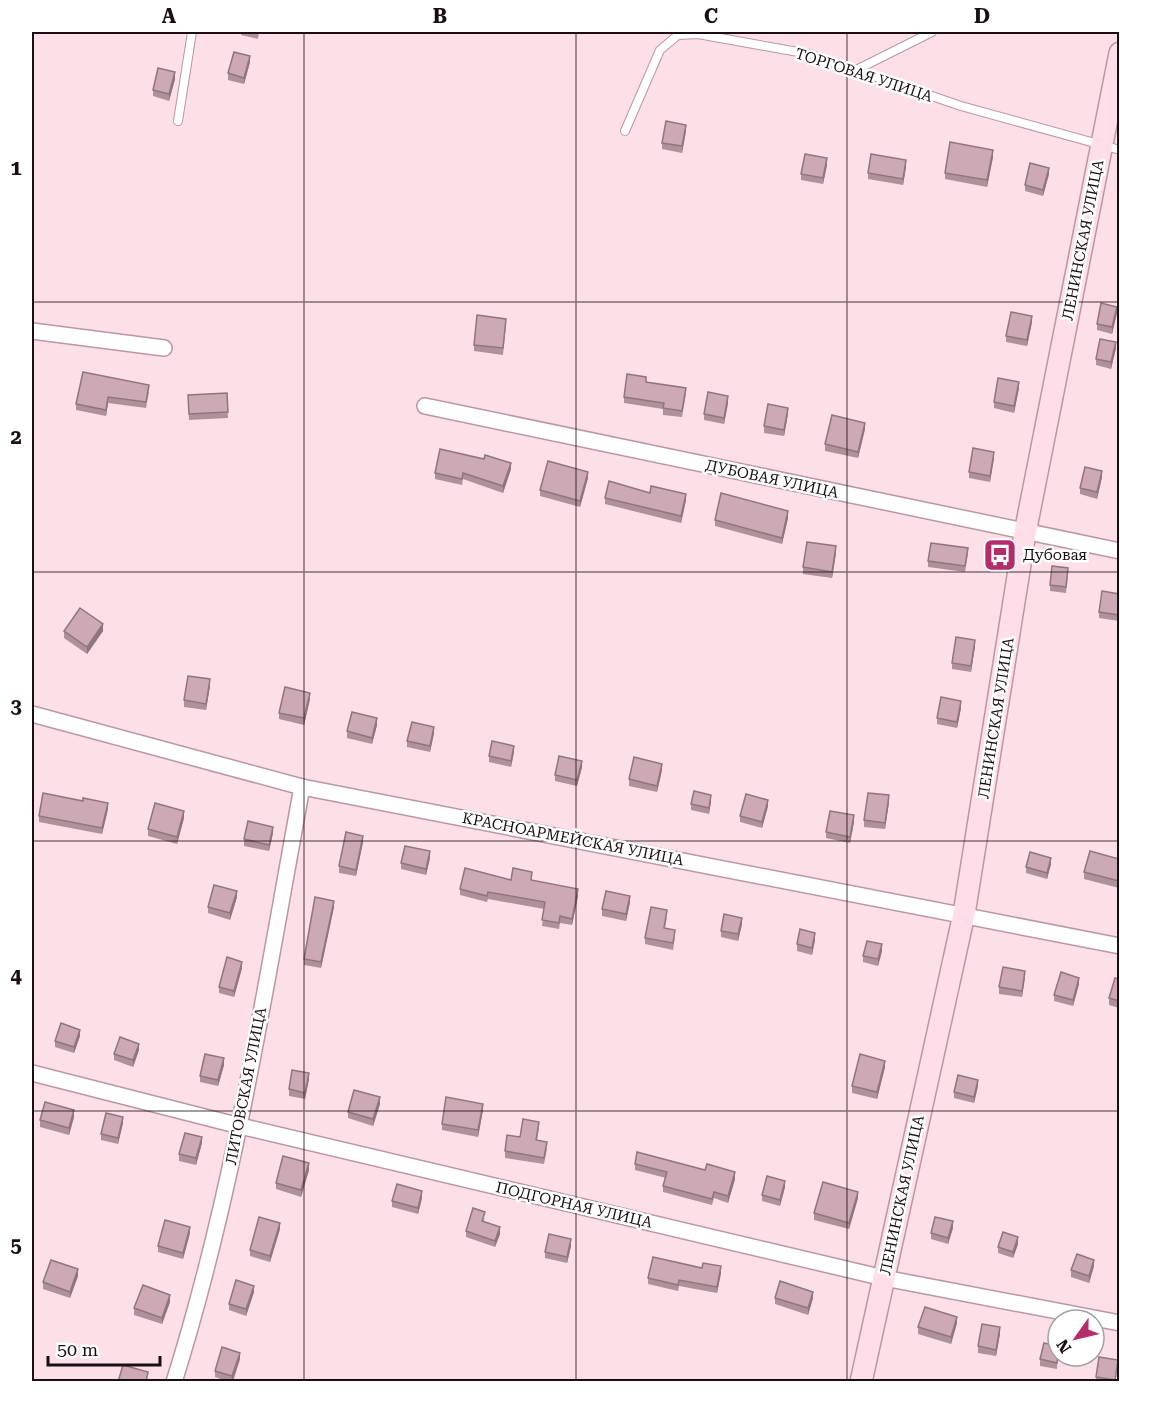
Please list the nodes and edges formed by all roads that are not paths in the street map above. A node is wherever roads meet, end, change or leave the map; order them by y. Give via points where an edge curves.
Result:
1 (192, 32) edge
2 (932, 32) edge
3 (1119, 53) edge
4 (856, 70) junction
5 (178, 121) dead end
6 (625, 131) dead end
7 (1111, 147) edge
8 (32, 332) edge
9 (164, 348) dead end
10 (425, 406) dead end
11 (1025, 533) junction
12 (1119, 551) edge
13 (32, 714) edge
14 (302, 787) junction
15 (964, 914) junction
16 (1119, 946) edge
17 (32, 1073) edge
18 (240, 1126) junction
19 (884, 1278) junction
20 (1119, 1323) edge
21 (174, 1382) edge
22 (861, 1382) edge

1 - 5 lane
2 - 4 lane
3 - 7 main road, ЛЕНИНСКАЯ УЛИЦА
4 - 6 lane, ТОРГОВАЯ УЛИЦА via 809,54 698,34 678,35 660,50
4 - 7 lane, ТОРГОВАЯ УЛИЦА via 961,106
7 - 11 main road, ЛЕНИНСКАЯ УЛИЦА
8 - 9 street
10 - 11 street, ДУБОВАЯ УЛИЦА
11 - 12 street, ДУБОВАЯ УЛИЦА
11 - 15 main road, ЛЕНИНСКАЯ УЛИЦА
13 - 14 street, КРАСНОАРМЕЙСКАЯ УЛИЦА
14 - 15 street, КРАСНОАРМЕЙСКАЯ УЛИЦА
14 - 18 street, ЛИТОВСКАЯ УЛИЦА
15 - 16 street, КРАСНОАРМЕЙСКАЯ УЛИЦА
15 - 19 main road, ЛЕНИНСКАЯ УЛИЦА
17 - 18 street, ПОДГОРНАЯ УЛИЦА
18 - 19 street, ПОДГОРНАЯ УЛИЦА
18 - 21 street, ЛИТОВСКАЯ УЛИЦА via 202,1293
19 - 20 street, ПОДГОРНАЯ УЛИЦА
19 - 22 main road, ЛЕНИНСКАЯ УЛИЦА

